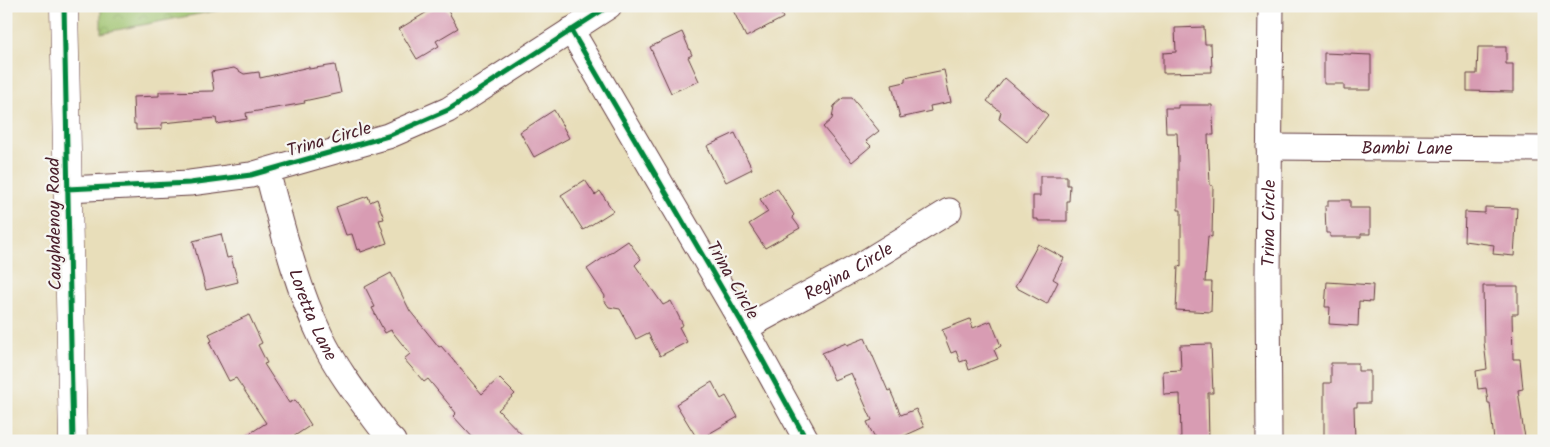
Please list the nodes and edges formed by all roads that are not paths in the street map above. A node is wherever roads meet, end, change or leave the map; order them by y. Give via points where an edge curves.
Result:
1 (64, 6) edge
2 (609, 6) edge
3 (1271, 6) edge
4 (571, 30) junction
5 (1269, 147) junction
6 (1544, 150) edge
7 (266, 171) junction
8 (67, 189) junction
9 (948, 211) dead end
10 (745, 328) junction
11 (73, 441) edge
12 (393, 441) edge
13 (807, 441) edge
14 (1269, 441) edge

1 - 8 street, Caughdenoy Road
2 - 4 street, Trina Circle
3 - 5 street, Trina Circle
4 - 7 street, Trina Circle via 448,110 388,136
4 - 10 street, Trina Circle
5 - 6 street, Bambi Lane
5 - 14 street, Trina Circle
7 - 8 street, Trina Circle via 190,183
7 - 12 street, Loretta Lane via 300,289 320,336 343,377
8 - 11 street, Caughdenoy Road
9 - 10 street, Regina Circle via 863,264
10 - 13 street, Trina Circle

